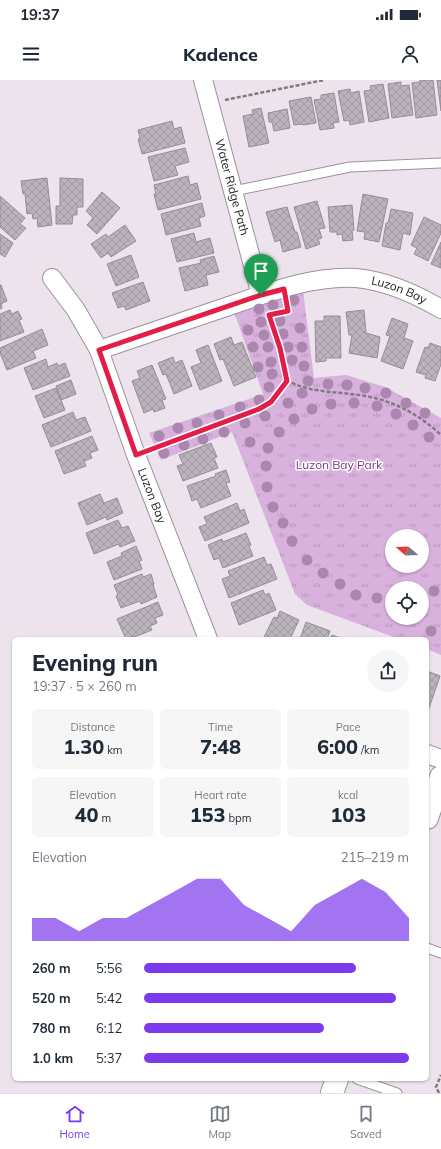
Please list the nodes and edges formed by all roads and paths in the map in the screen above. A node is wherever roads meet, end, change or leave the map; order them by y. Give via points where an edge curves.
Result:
1 (203, 80) edge
2 (324, 80) edge
3 (208, 103) junction
4 (441, 163) edge
5 (234, 191) junction
6 (52, 278) dead end
7 (284, 289) junction
8 (261, 295) junction
9 (441, 309) edge
10 (99, 350) junction
11 (287, 381) junction
12 (441, 435) edge
13 (136, 455) junction
14 (207, 637) edge
15 (429, 755) edge
16 (441, 759) edge
17 (441, 777) edge
18 (429, 812) edge
19 (429, 949) edge
20 (441, 953) edge
21 (441, 1075) edge
22 (336, 1081) edge
23 (363, 1081) edge
24 (332, 1093) edge
25 (397, 1093) edge
26 (439, 1093) edge

1 - 3 street, Water Ridge Path
2 - 3 path
3 - 5 street, Water Ridge Path
4 - 5 lane via 350,167
5 - 8 street, Water Ridge Path
6 - 10 street via 76,310
7 - 8 street, Luzon Bay
7 - 9 street, Luzon Bay via 335,278 356,278 388,284 419,296
7 - 11 path via 288,311 269,315
8 - 10 street, Luzon Bay
10 - 13 street, Luzon Bay
11 - 12 path via 316,390 366,396 388,402 414,414
11 - 13 path via 271,402 259,409
13 - 14 street, Luzon Bay
15 - 16 street
17 - 18 street
19 - 20 lane
21 - 26 path via 436,1087
22 - 24 street
23 - 25 lane

